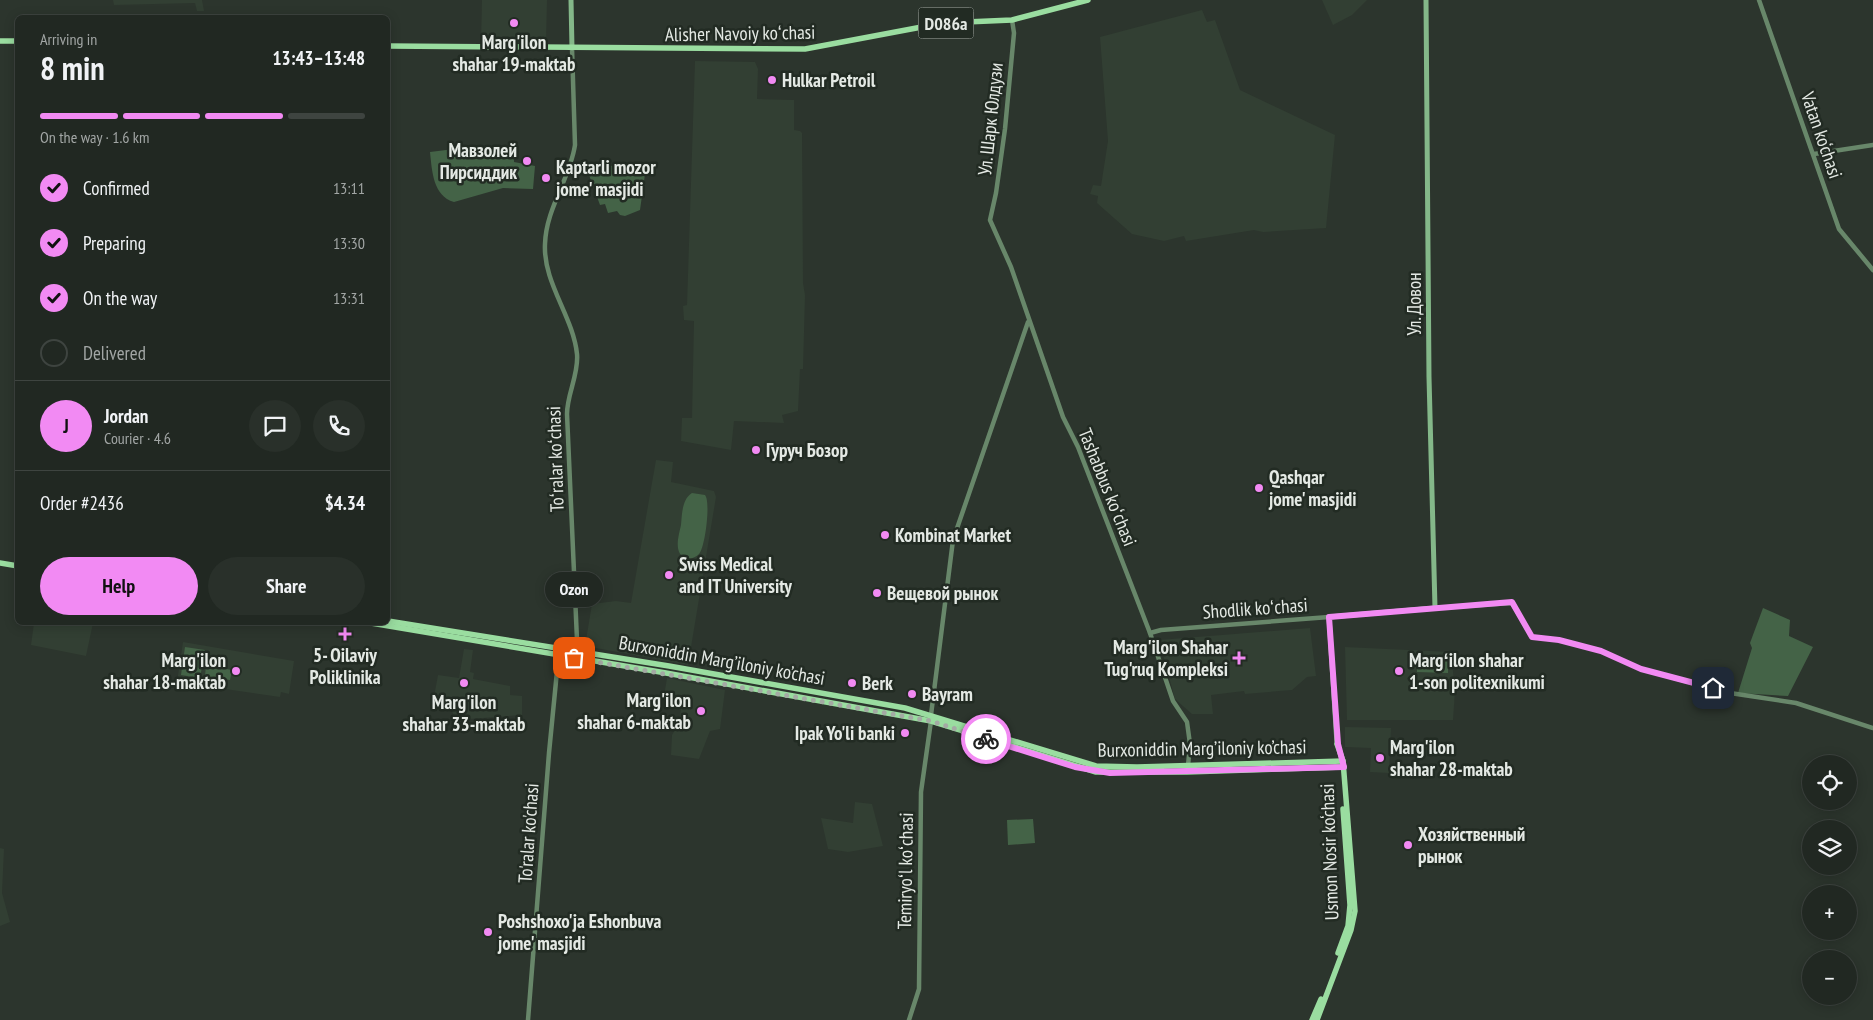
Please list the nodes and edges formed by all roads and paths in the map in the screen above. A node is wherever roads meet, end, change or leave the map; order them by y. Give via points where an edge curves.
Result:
1 (570, 0) edge
2 (1088, 0) edge
3 (1426, 0) edge
4 (1759, 0) edge
5 (1012, 20) junction
6 (0, 41) edge
7 (15, 41) edge
8 (390, 46) edge
9 (572, 48) junction
10 (1873, 145) edge
11 (1814, 154) junction
12 (990, 220) joint
13 (1873, 270) edge
14 (1028, 320) junction
15 (1033, 336) junction
16 (1023, 338) junction
17 (0, 561) edge
18 (15, 562) edge
19 (15, 565) edge
20 (1435, 608) junction
21 (1329, 617) junction
22 (390, 621) edge
23 (382, 625) edge
24 (1150, 633) junction
25 (562, 648) junction
26 (575, 651) junction
27 (560, 656) junction
28 (574, 658) junction
29 (931, 718) junction
30 (1873, 728) edge
31 (1338, 744) joint
32 (1342, 764) junction
33 (1188, 769) junction
34 (1325, 992) junction
35 (528, 1020) edge
36 (909, 1020) edge
37 (1312, 1020) edge
38 (1317, 1020) edge

1 - 9 main road, Toʻralar koʻchasi
2 - 5 main road, Alisher Navoiy koʻchasi / D086a
3 - 20 main road, Ул. Довон
4 - 11 street, Vatan ko‘chasi
5 - 9 main road, Alisher Navoiy koʻchasi / D086a via 943,23 805,49
5 - 12 street, Ул. Шарк Юлдузи via 1014,33 1005,127
6 - 7 main road
8 - 9 main road, Alisher Navoiy koʻchasi / D086a
9 - 26 street, Toʻralar koʻchasi via 575,145 557,194 545,242 554,287 567,315 578,356 567,414
10 - 11 street
11 - 13 street, Vatan ko‘chasi via 1839,230
12 - 14 street, Tashabbus koʻchasi via 1011,267
14 - 15 street, Tashabbus koʻchasi
14 - 16 street, Temiryoʻl koʻchasi
15 - 16 street
15 - 24 street, Tashabbus koʻchasi
16 - 29 street, Temiryoʻl koʻchasi via 953,540
17 - 18 main road
17 - 19 main road
20 - 21 main road, Shodlik koʻchasi
20 - 30 street, Shodlik koʻchasi via 1512,602 1532,637 1601,651 1641,669 1730,693 1796,703
21 - 24 street, Shodlik koʻchasi
21 - 31 main road, Usmon Nosir ko‘chasi
22 - 25 main road, Burxoniddin Marg’iloniy ko’chasi
23 - 27 main road, Burxoniddin Marg’iloniy ko’chasi
24 - 33 street, Tashabbus koʻchasi via 1172,701 1188,722
25 - 26 main road, Burxoniddin Marg’iloniy ko’chasi
25 - 27 street, To'ralar ko'chasi
26 - 28 street, Toʻralar koʻchasi
26 - 29 main road, Burxoniddin Marg’iloniy ko’chasi via 819,692
27 - 28 main road, Burxoniddin Marg’iloniy ko’chasi
27 - 35 street, To'ralar ko'chasi
28 - 29 main road, Burxoniddin Marg’iloniy ko’chasi
29 - 33 main road, Burxoniddin Marg’iloniy ko’chasi via 1096,766
29 - 33 main road, Burxoniddin Marg’iloniy ko’chasi via 1096,772
29 - 36 street, Temiryoʻl koʻchasi via 921,792 918,989
31 - 32 main road, Usmon Nosir ko‘chasi
32 - 33 main road, Burxoniddin Marg’iloniy ko’chasi
32 - 34 main road, Usmon Nosir ko‘chasi via 1350,905 1348,926
34 - 37 main road, Usmon Nosir ko‘chasi
34 - 38 main road, Usmon Nosir ko‘chasi

